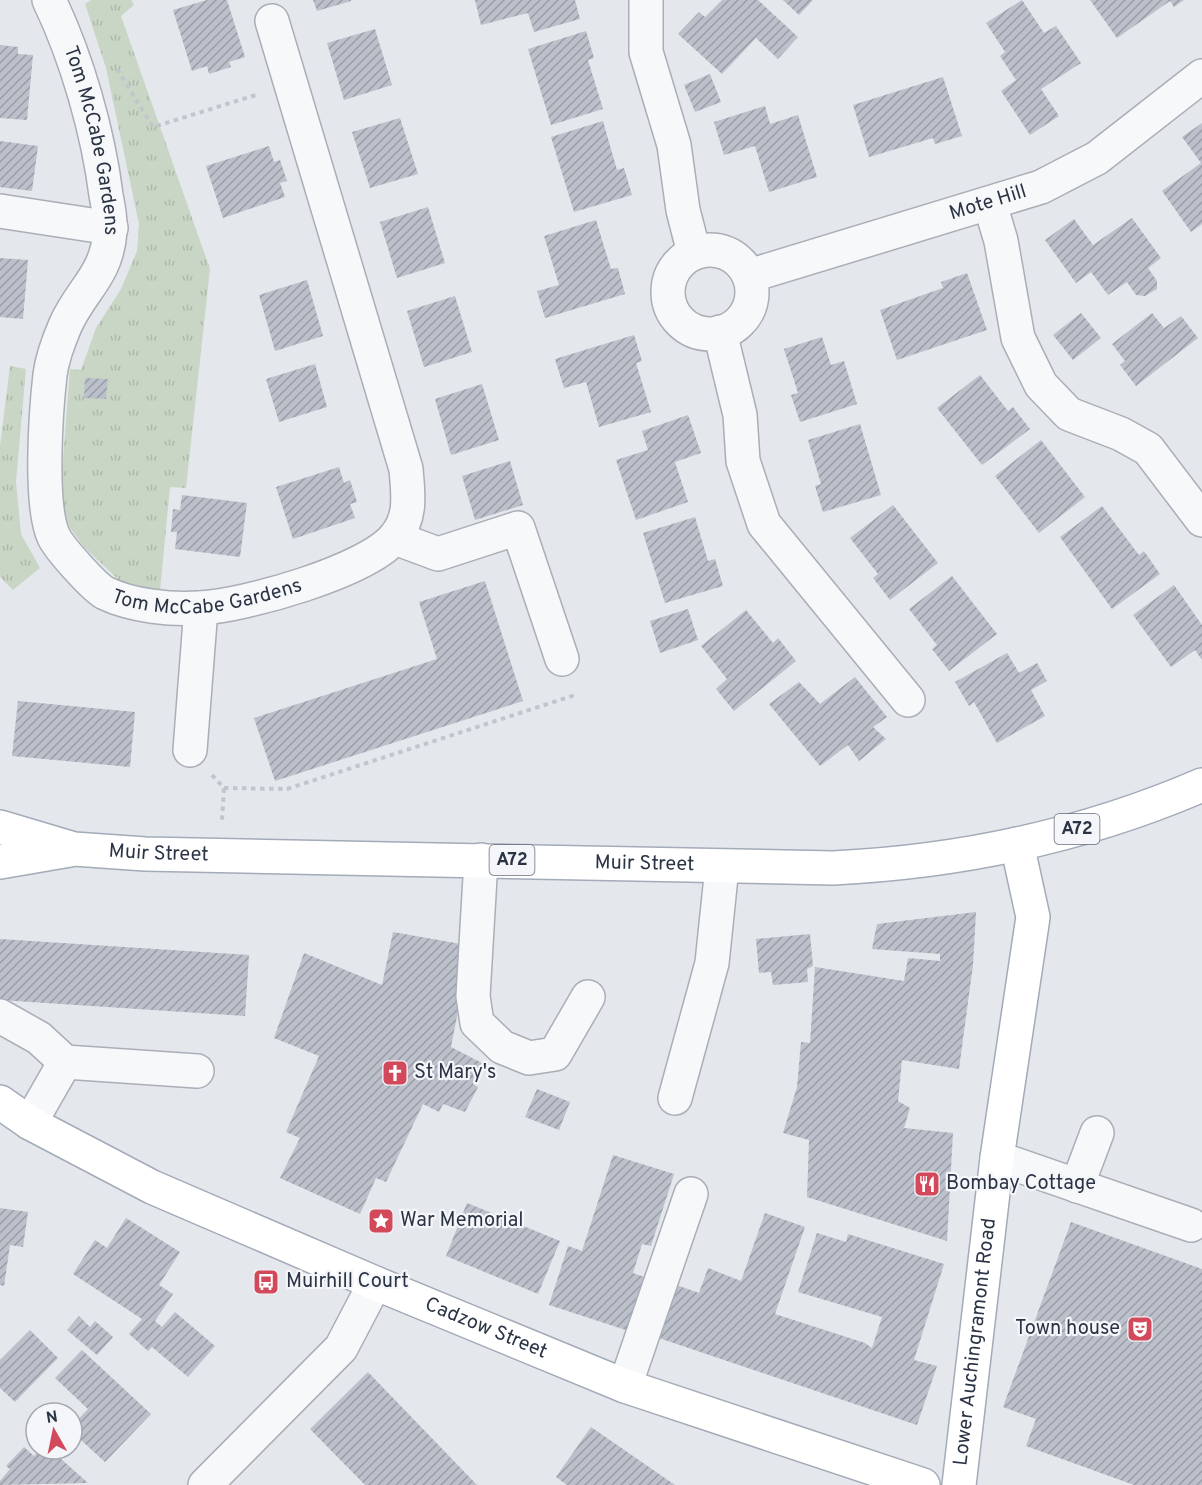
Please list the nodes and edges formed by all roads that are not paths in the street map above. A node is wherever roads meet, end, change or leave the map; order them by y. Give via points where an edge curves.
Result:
1 (646, 0) edge
2 (51, 1) edge
3 (272, 21) dead end
4 (1202, 76) edge
5 (990, 204) junction
6 (0, 211) edge
7 (111, 228) junction
8 (694, 253) junction
9 (748, 276) junction
10 (720, 333) junction
11 (1202, 520) edge
12 (395, 538) junction
13 (201, 608) junction
14 (562, 659) road end
15 (908, 699) dead end
16 (190, 750) road end
17 (1202, 784) edge
18 (0, 827) edge
19 (1017, 844) junction
20 (74, 849) junction
21 (481, 860) junction
22 (0, 862) edge
23 (722, 867) junction
24 (588, 997) dead end
25 (0, 1016) edge
26 (65, 1062) junction
27 (197, 1071) dead end
28 (675, 1098) dead end
29 (0, 1102) edge
30 (30, 1123) junction
31 (1098, 1133) dead end
32 (997, 1158) junction
33 (1077, 1186) junction
34 (691, 1194) dead end
35 (1191, 1225) dead end
36 (375, 1283) junction
37 (625, 1386) junction
38 (206, 1485) edge
39 (923, 1485) edge
40 (959, 1485) edge

1 - 8 street via 646,52 674,145
2 - 7 street, Tom McCabe Gardens via 99,152
3 - 12 street, Tom McCabe Gardens via 406,470 409,509
4 - 5 street, Mote Hill via 1097,158 1041,187
5 - 9 street, Mote Hill
5 - 11 street via 1001,241 1018,338 1041,386 1069,414 1148,449
6 - 7 street
7 - 13 street, Tom McCabe Gardens via 105,261 65,325 50,372 46,509 54,537 104,592 151,606
8 - 9 street via 715,250 728,254
8 - 10 street via 678,263 671,275 668,301 683,325 696,332
9 - 10 street via 752,298 747,312 738,324
10 - 15 street via 740,415 743,461 764,524
12 - 13 street, Tom McCabe Gardens via 328,577 261,597
12 - 14 street via 438,554 518,528
13 - 16 street
17 - 19 main road, Muir Street / A72 via 1106,820
18 - 20 main road, Muir Street / A72
19 - 23 main road, Muir Street / A72 via 874,866
19 - 32 main road, Lower Auchingramont Road via 1033,917
20 - 21 main road, Muir Street / A72 via 221,856
20 - 22 main road, Muir Street / A72
21 - 23 main road, Muir Street / A72
21 - 24 street via 473,996 477,1023 502,1047 529,1058 555,1054
23 - 28 street via 712,963
25 - 26 street via 39,1038
26 - 27 street
26 - 30 street
29 - 30 main road, Cadzow Street
30 - 36 main road, Cadzow Street via 152,1187
31 - 33 street
32 - 33 street
32 - 40 main road, Lower Auchingramont Road
33 - 35 street
34 - 37 street
36 - 37 main road, Cadzow Street
36 - 38 street via 341,1348
37 - 39 main road, Cadzow Street

